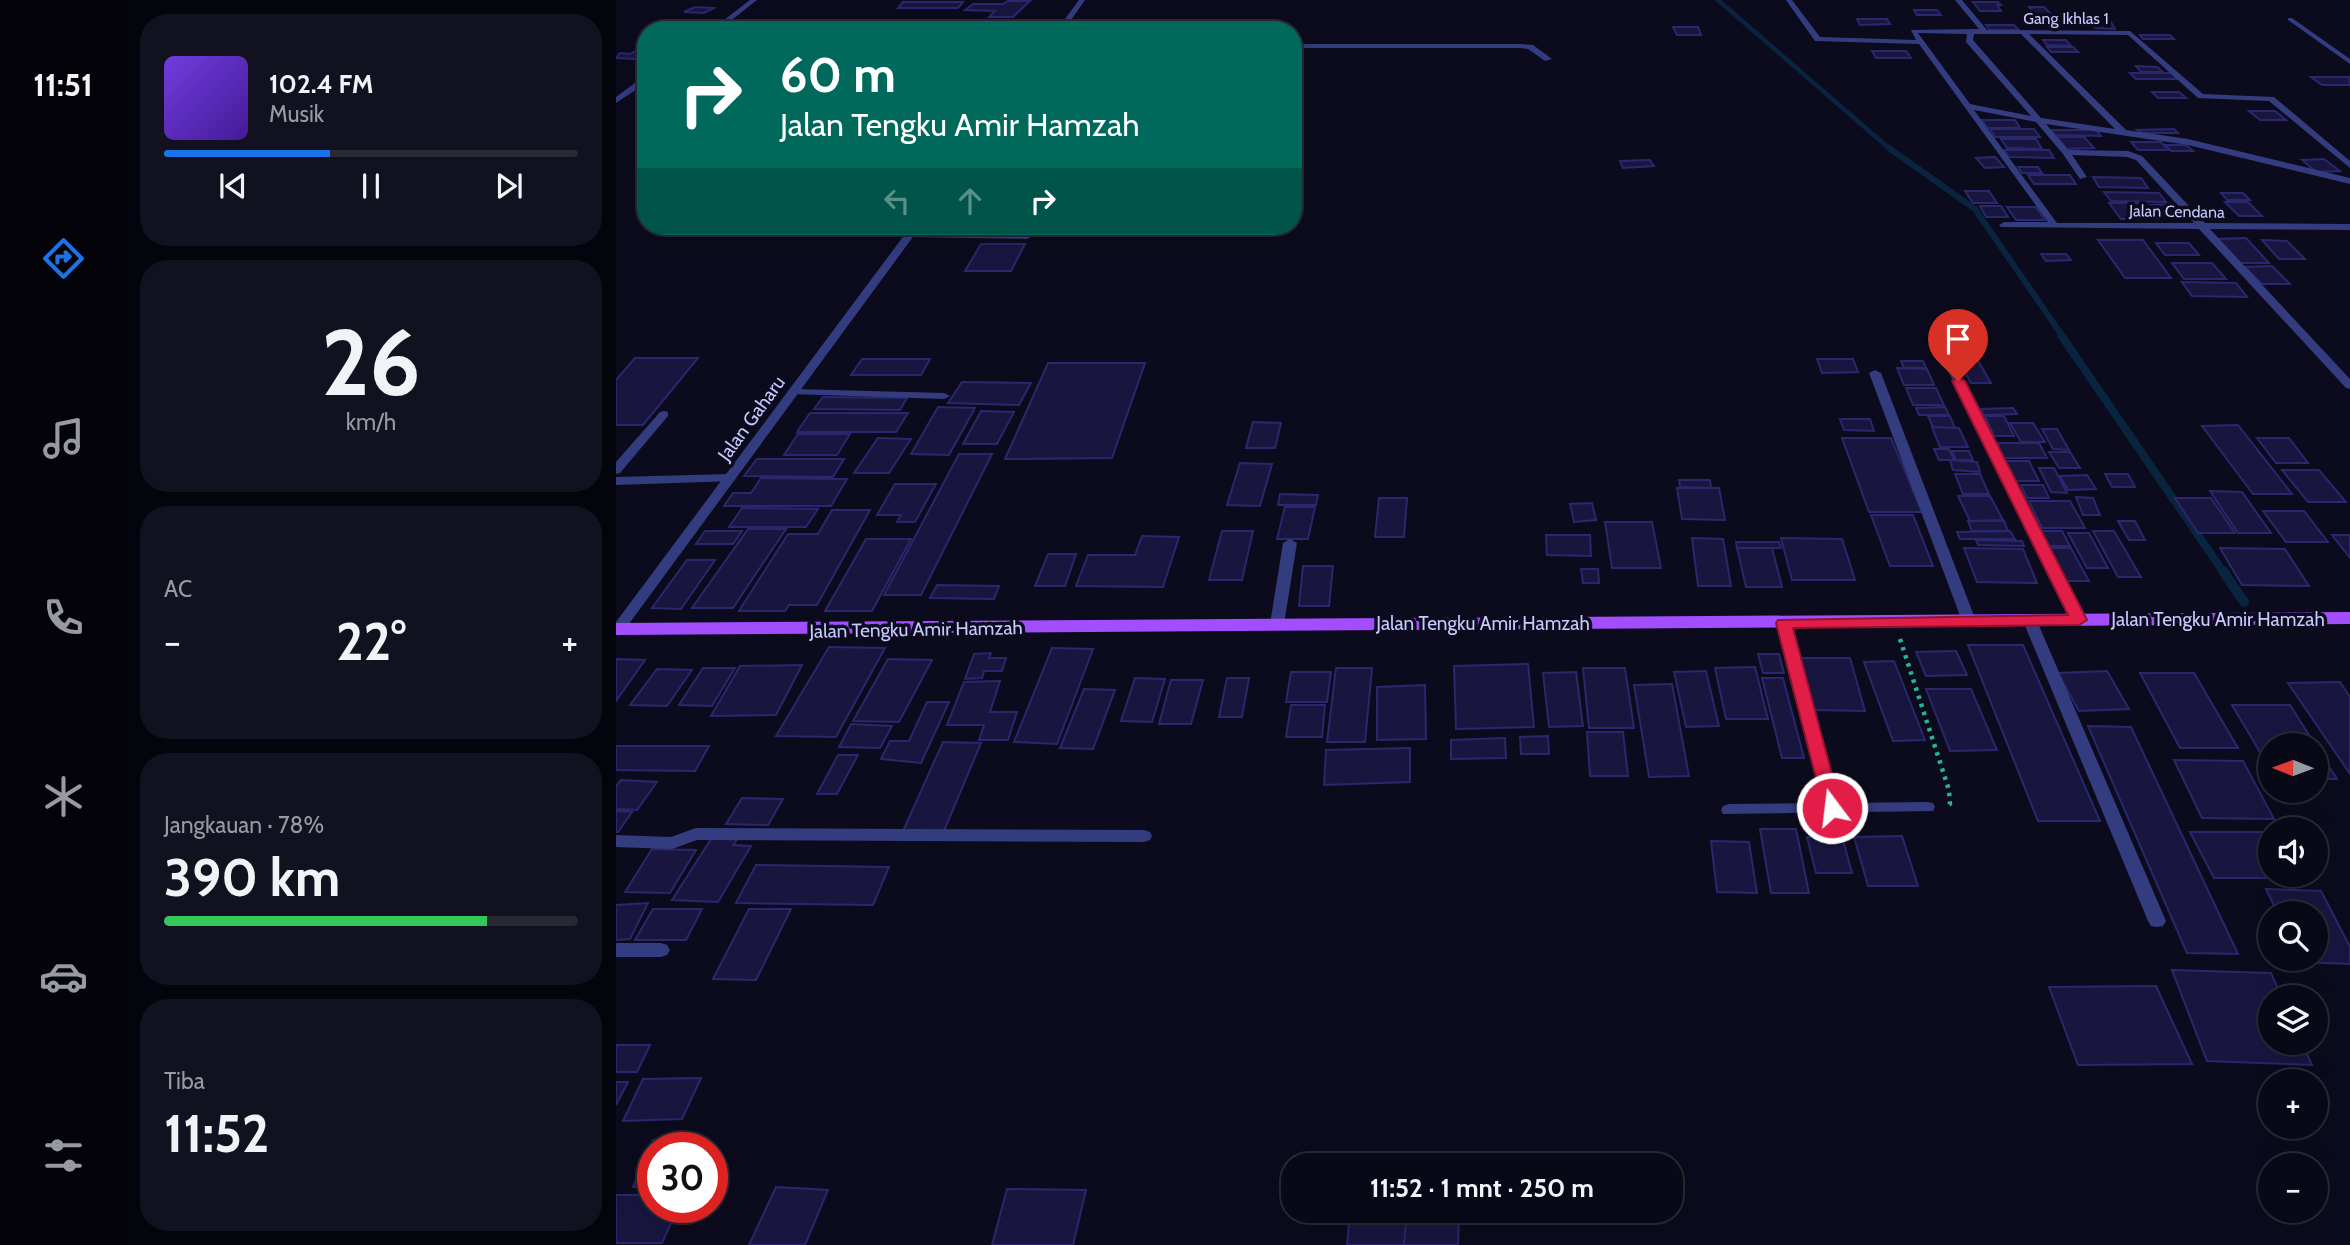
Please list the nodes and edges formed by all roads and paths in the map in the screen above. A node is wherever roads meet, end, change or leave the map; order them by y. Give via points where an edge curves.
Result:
1 (754, 0) edge
2 (1082, 0) edge
3 (1789, 0) edge
4 (1958, 0) edge
5 (2290, 19) dead end
6 (725, 21) edge
7 (1067, 21) edge
8 (1970, 31) junction
9 (1984, 31) junction
10 (2022, 32) junction
11 (1919, 42) junction
12 (1302, 46) edge
13 (1548, 60) dead end
14 (2350, 62) edge
15 (637, 86) edge
16 (616, 101) edge
17 (1968, 106) junction
18 (2038, 120) junction
19 (2124, 133) junction
20 (2066, 152) junction
21 (2350, 165) edge
22 (2083, 177) dead end
23 (2350, 181) edge
24 (2004, 225) dead end
25 (2055, 226) junction
26 (2350, 227) edge
27 (2201, 228) junction
28 (909, 235) edge
29 (1004, 235) edge
30 (1027, 236) dead end
31 (1946, 357) dead end
32 (1875, 373) dead end
33 (2350, 386) edge
34 (794, 391) junction
35 (944, 396) dead end
36 (664, 414) dead end
37 (616, 470) edge
38 (730, 478) junction
39 (616, 481) edge
40 (1290, 543) dead end
41 (2079, 620) junction
42 (2349, 620) edge
43 (1969, 621) junction
44 (2030, 621) junction
45 (1894, 622) junction
46 (1784, 623) junction
47 (1277, 624) junction
48 (617, 630) edge
49 (1927, 807) joint
50 (1832, 808) junction
51 (1729, 810) dead end
52 (1144, 836) dead end
53 (616, 841) edge
54 (2157, 920) dead end
55 (616, 950) edge
56 (661, 950) dead end

1 - 6 street
2 - 7 street
3 - 11 street via 1818,39
4 - 9 street
5 - 14 street
8 - 9 street, Gang Ikhlas 1
8 - 11 street, Gang Ikhlas 1 via 1917,30 1912,33
8 - 18 street via 1969,40
9 - 10 street, Gang Ikhlas 1
10 - 19 street
10 - 21 street, Gang Ikhlas 1 via 2130,33 2201,96 2271,99
11 - 17 street
12 - 13 street via 1521,46
15 - 16 street
17 - 18 street
17 - 25 street
18 - 19 street
18 - 20 street
19 - 23 street via 2188,142
20 - 22 street
20 - 27 street via 2137,156
24 - 25 street, Jalan Cendana
25 - 27 street, Jalan Cendana
26 - 27 street, Jalan Cendana
27 - 33 street
28 - 34 street, Jalan Gaharu
29 - 30 street
31 - 41 street
32 - 43 street
34 - 35 street
34 - 38 street, Jalan Gaharu
36 - 37 street
38 - 39 street
38 - 48 street, Jalan Gaharu
40 - 47 street
41 - 42 main road, Jalan Tengku Amir Hamzah
41 - 44 main road, Jalan Tengku Amir Hamzah
43 - 44 main road, Jalan Tengku Amir Hamzah
43 - 45 main road, Jalan Tengku Amir Hamzah
44 - 54 street
45 - 46 main road, Jalan Tengku Amir Hamzah
45 - 49 path via 1951,799 1942,807
46 - 47 main road, Jalan Tengku Amir Hamzah
46 - 50 street
47 - 48 main road, Jalan Tengku Amir Hamzah
49 - 50 street
50 - 51 street
52 - 53 street via 696,834 672,842
55 - 56 street

